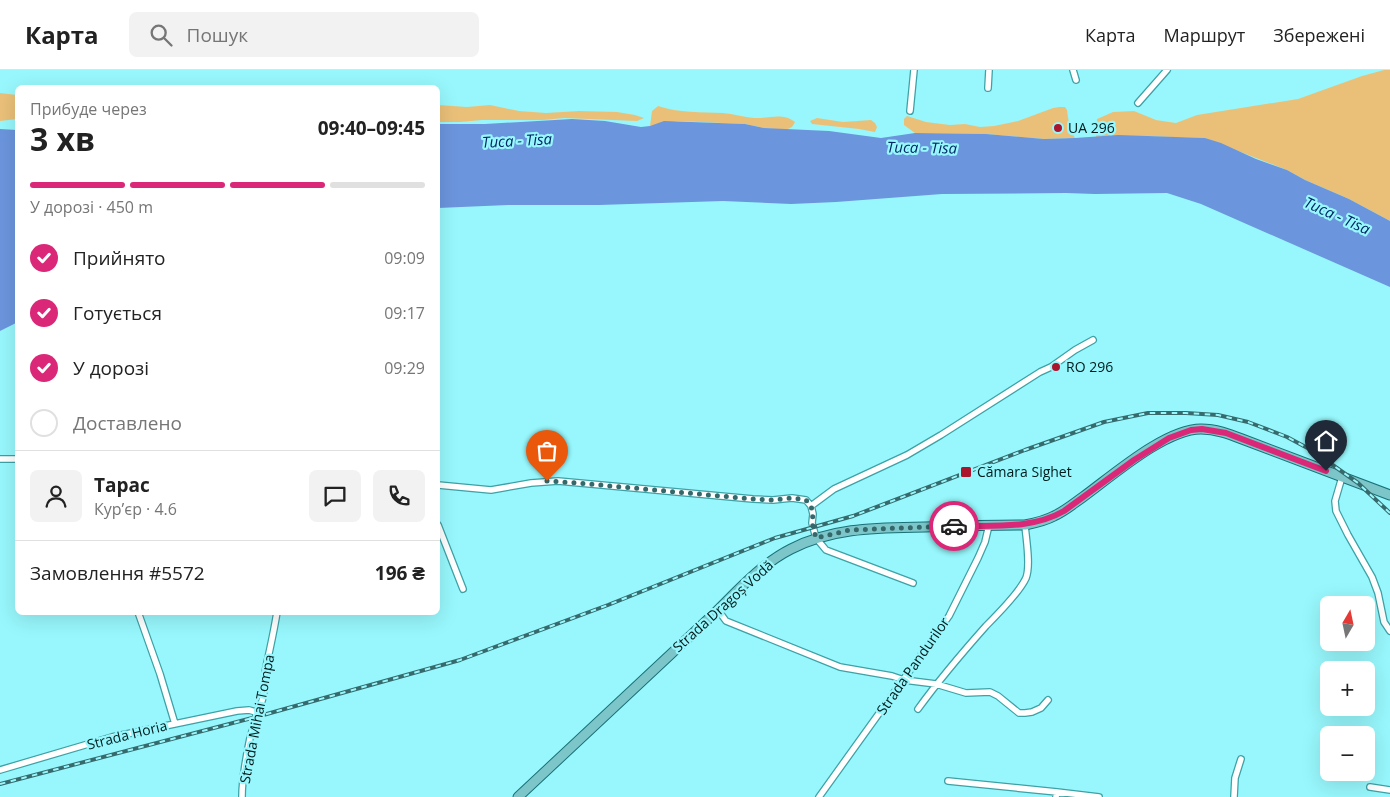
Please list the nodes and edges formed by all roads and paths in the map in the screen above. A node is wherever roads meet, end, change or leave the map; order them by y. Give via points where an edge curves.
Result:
1 (914, 70) edge
2 (989, 70) edge
3 (1073, 70) edge
4 (1167, 70) edge
5 (1076, 80) dead end
6 (988, 88) dead end
7 (1138, 102) dead end
8 (910, 111) dead end
9 (1093, 340) dead end
10 (0, 459) edge
11 (15, 459) edge
12 (1342, 477) junction
13 (440, 486) edge
14 (1390, 495) edge
15 (811, 506) junction
16 (1024, 525) junction
17 (990, 526) junction
18 (440, 529) edge
19 (816, 538) junction
20 (913, 583) dead end
21 (463, 589) dead end
22 (718, 610) junction
23 (139, 615) edge
24 (276, 615) edge
25 (1390, 631) edge
26 (904, 680) junction
27 (936, 684) junction
28 (1048, 700) dead end
29 (918, 709) dead end
30 (256, 712) junction
31 (175, 724) junction
32 (1241, 760) dead end
33 (0, 770) edge
34 (948, 781) dead end
35 (1370, 788) dead end
36 (1390, 790) edge
37 (1057, 794) edge
38 (242, 797) edge
39 (518, 797) edge
40 (819, 797) edge
41 (1099, 797) edge
42 (1234, 797) edge

1 - 8 street
2 - 6 street
3 - 5 street
4 - 7 street
9 - 15 street via 941,435 907,455 834,489
10 - 11 street
12 - 14 main road, Strada Dragoș Vodă
12 - 16 main road, Strada Dragoș Vodă via 1226,433 1191,430 1159,444 1064,511
12 - 25 street via 1335,502 1336,511 1372,577 1384,622
13 - 15 street via 491,490 558,481 753,499 800,499
15 - 19 street
16 - 17 main road, Strada Dragoș Vodă
16 - 27 street via 1028,559 1025,579
17 - 19 main road, Strada Dragoș Vodă via 858,529
17 - 26 street, Strada Pandurilor via 949,616
18 - 21 street
19 - 20 street via 826,550
19 - 22 main road, Strada Dragoș Vodă via 778,557
22 - 26 street via 726,622 840,667
22 - 39 main road, Strada Dragoș Vodă
23 - 31 street
24 - 30 street, Strada Mihai Tompa via 264,695
26 - 27 street
26 - 40 street, Strada Pandurilor
27 - 28 street via 966,692 990,692 1025,713 1041,708
27 - 29 street
30 - 31 street, Strada Horia via 237,711
30 - 38 street, Strada Mihai Tompa
31 - 33 street, Strada Horia via 112,737
32 - 42 street via 1234,778
34 - 37 street
35 - 36 street
37 - 41 street

